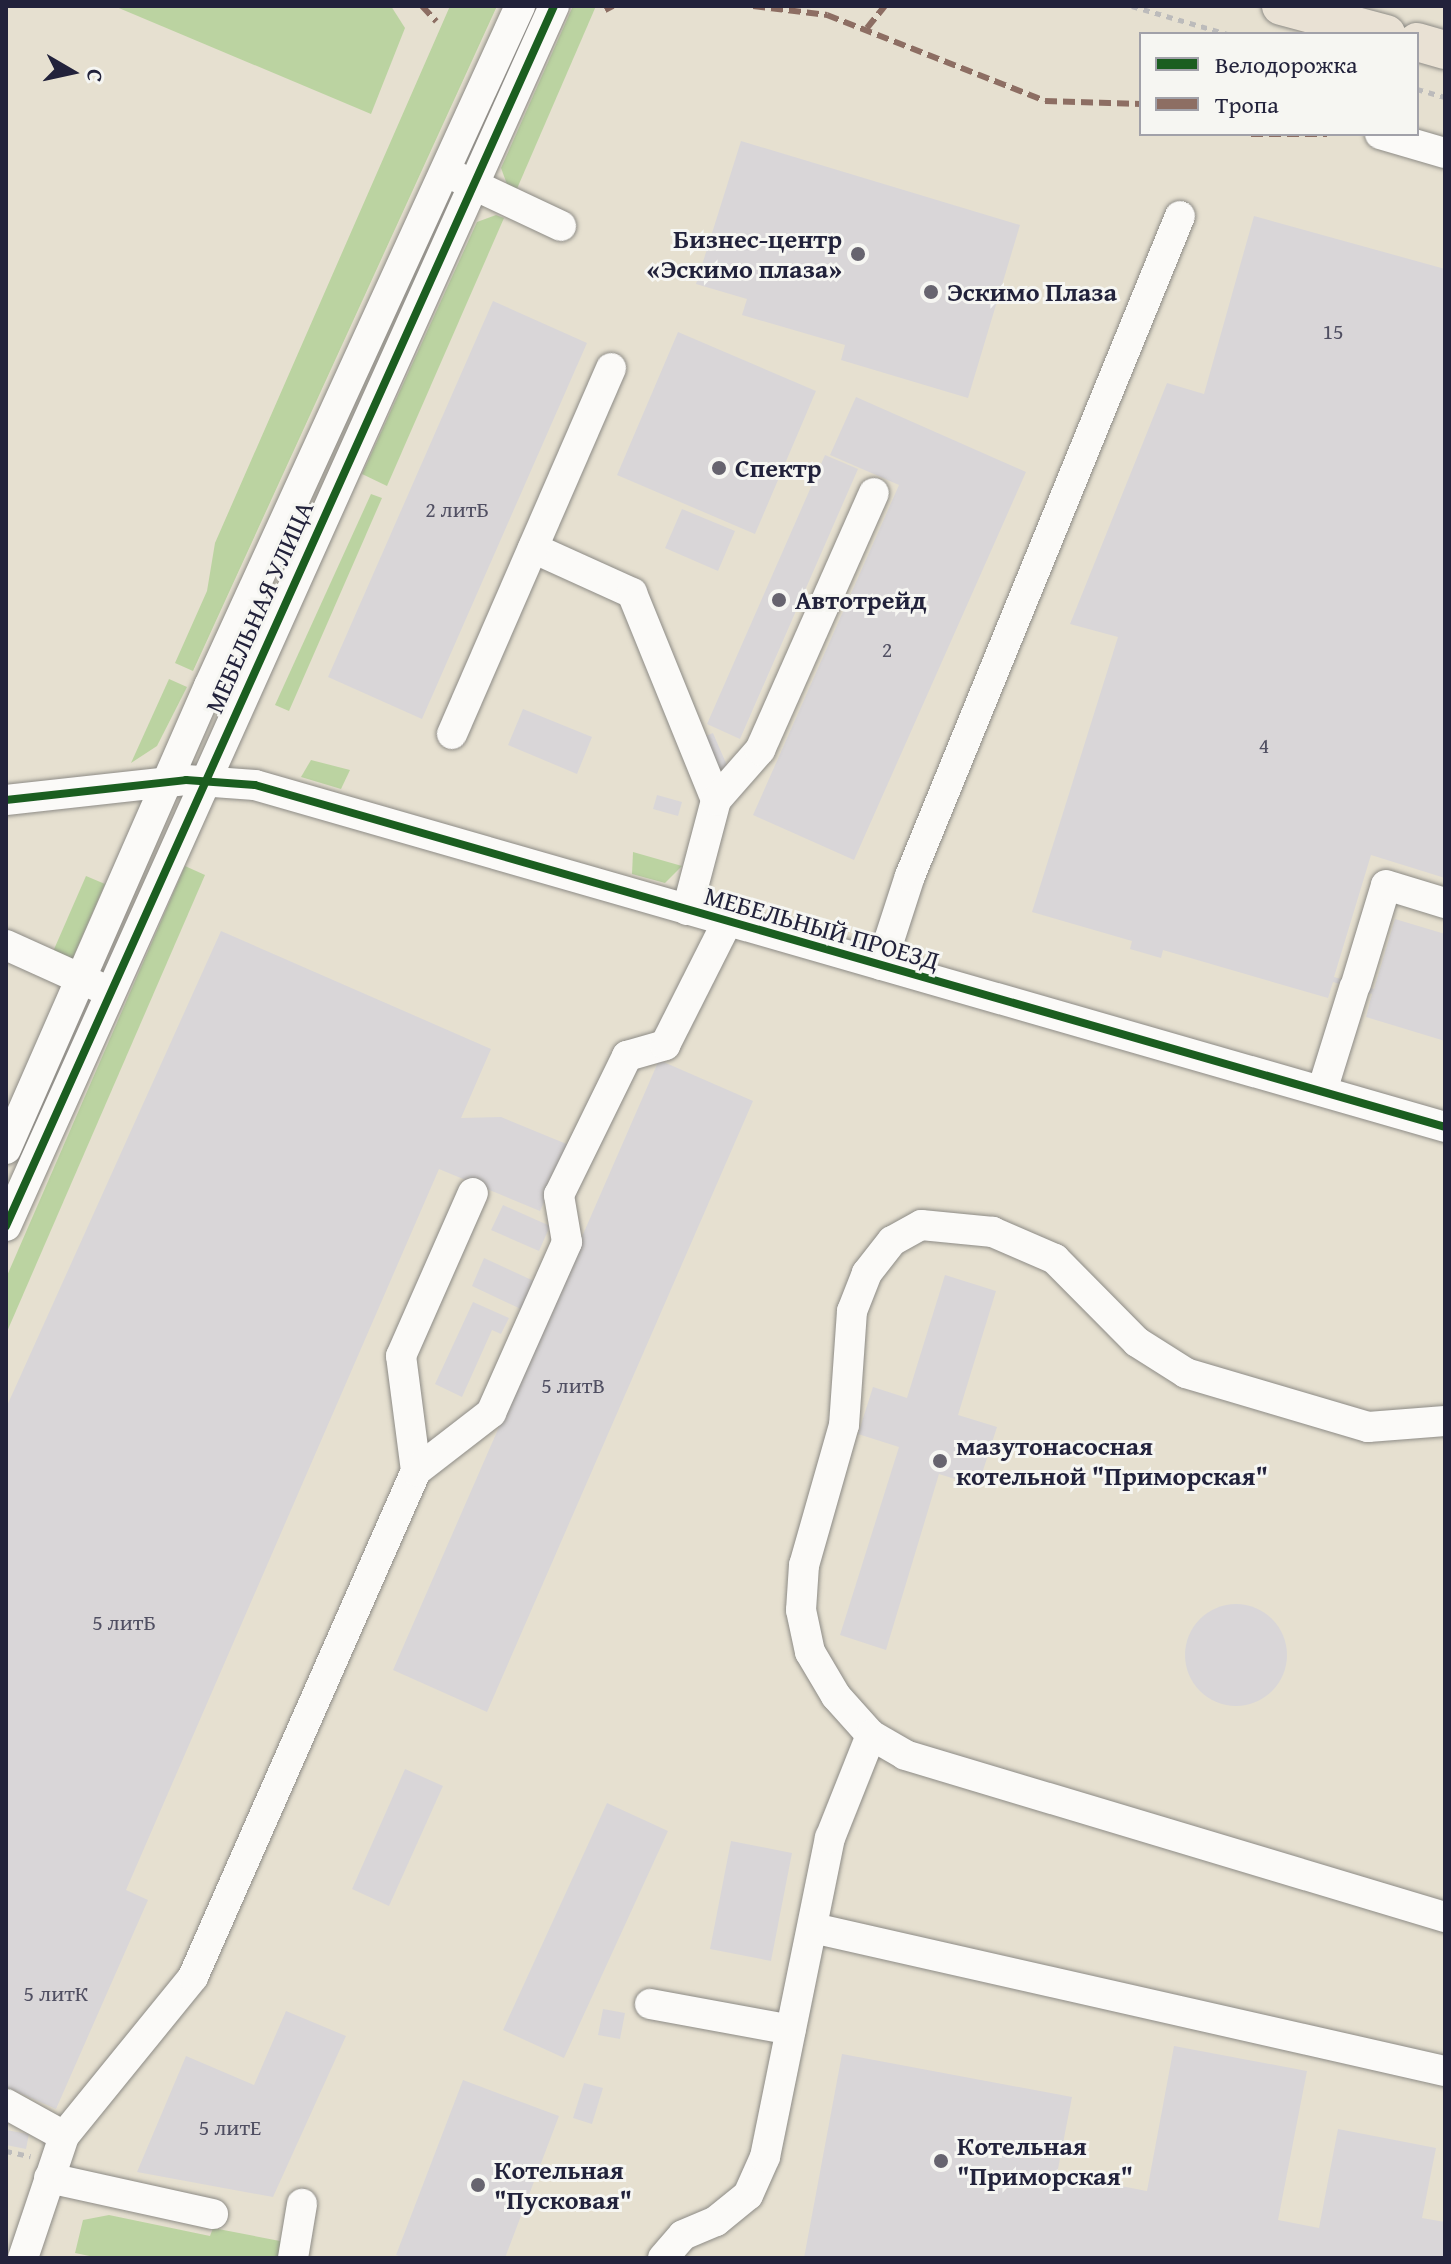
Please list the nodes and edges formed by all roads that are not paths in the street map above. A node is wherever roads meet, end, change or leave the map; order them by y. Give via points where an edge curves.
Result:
1 (520, 6) edge
2 (554, 6) edge
3 (1281, 6) edge
4 (1378, 32) edge
5 (1419, 43) edge
6 (1445, 50) edge
7 (1387, 136) edge
8 (1445, 153) edge
9 (444, 172) junction
10 (473, 184) junction
11 (1180, 216) dead end
12 (561, 226) dead end
13 (611, 368) dead end
14 (874, 493) dead end
15 (533, 548) junction
16 (452, 734) dead end
17 (186, 781) junction
18 (6, 800) edge
19 (716, 800) junction
20 (1445, 903) edge
21 (687, 910) junction
22 (727, 922) junction
23 (6, 945) edge
24 (881, 965) junction
25 (81, 979) junction
26 (109, 991) junction
27 (1322, 1091) junction
28 (1445, 1127) edge
29 (15, 1155) edge
30 (473, 1193) dead end
31 (6, 1226) edge
32 (1445, 1421) edge
33 (416, 1471) junction
34 (871, 1735) junction
35 (1445, 1917) edge
36 (813, 1928) junction
37 (650, 2004) dead end
38 (791, 2030) junction
39 (1445, 2071) edge
40 (6, 2104) edge
41 (64, 2136) junction
42 (40, 2167) junction
43 (302, 2204) dead end
44 (213, 2214) dead end
45 (23, 2258) edge
46 (293, 2258) edge
47 (663, 2258) edge

1 - 9 street, МЕБЕЛЬНАЯ УЛИЦА
2 - 10 street, МЕБЕЛЬНАЯ УЛИЦА
3 - 4 main road
5 - 6 main road
7 - 8 street
9 - 10 street
9 - 17 street, МЕБЕЛЬНАЯ УЛИЦА
10 - 12 street
10 - 17 street, МЕБЕЛЬНАЯ УЛИЦА
11 - 24 street via 910,876
13 - 15 street
14 - 19 street via 760,750
15 - 16 street
15 - 19 street via 632,593
17 - 18 street, МЕБЕЛЬНЫЙ ПРОЕЗД
17 - 21 street, МЕБЕЛЬНЫЙ ПРОЕЗД via 255,785
17 - 25 street, МЕБЕЛЬНАЯ УЛИЦА
17 - 26 street, МЕБЕЛЬНАЯ УЛИЦА
19 - 21 street
20 - 27 street via 1386,885
21 - 22 street, МЕБЕЛЬНЫЙ ПРОЕЗД
22 - 24 street, МЕБЕЛЬНЫЙ ПРОЕЗД
22 - 33 street via 665,1045 627,1056 559,1195 567,1242 491,1413
23 - 25 street
24 - 27 street, МЕБЕЛЬНЫЙ ПРОЕЗД
25 - 26 street
25 - 29 street, МЕБЕЛЬНАЯ УЛИЦА
26 - 29 street, МЕБЕЛЬНАЯ УЛИЦА
27 - 28 street, МЕБЕЛЬНЫЙ ПРОЕЗД
29 - 31 street, МЕБЕЛЬНАЯ УЛИЦА
30 - 33 street via 401,1356
32 - 34 street via 1368,1427 1186,1373 1161,1362 1055,1259 1025,1242 993,1232 921,1225 892,1241 867,1273 852,1311 844,1425 804,1565 801,1610 810,1652 836,1696
33 - 41 street via 193,1977
34 - 35 street via 951,1772
34 - 36 street via 830,1838
36 - 38 street
36 - 39 street
37 - 38 street
38 - 47 street via 765,2157 748,2195 716,2221 683,2235
40 - 41 street
41 - 42 street
42 - 44 street
42 - 45 street
43 - 46 street

